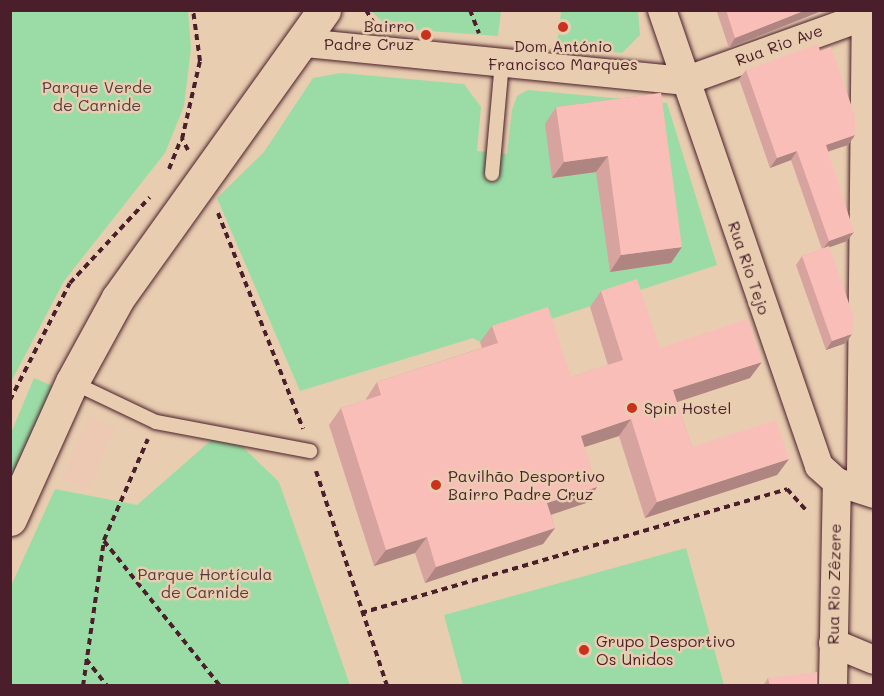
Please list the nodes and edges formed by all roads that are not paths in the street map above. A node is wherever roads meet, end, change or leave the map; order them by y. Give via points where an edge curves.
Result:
1 (324, 10) edge
2 (662, 10) edge
3 (868, 13) edge
4 (814, 20) edge
5 (305, 44) junction
6 (502, 63) junction
7 (685, 81) junction
8 (492, 174) dead end
9 (72, 382) junction
10 (310, 451) dead end
11 (861, 481) edge
12 (10, 519) edge
13 (833, 642) junction
14 (873, 660) edge
15 (833, 686) edge

1 - 5 street
2 - 7 street, Rua Rio Tejo
3 - 4 street, Rua Rio Ave
3 - 11 street, Rua Rio Zêzere
4 - 7 street, Rua Rio Ave
5 - 6 street
5 - 9 street via 153,243
6 - 7 street
6 - 8 lane
7 - 11 street, Rua Rio Tejo via 819,466
9 - 10 lane via 156,422
9 - 12 street
11 - 13 street, Rua Rio Zêzere via 836,512
13 - 14 street
13 - 15 street, Rua Rio Zêzere

